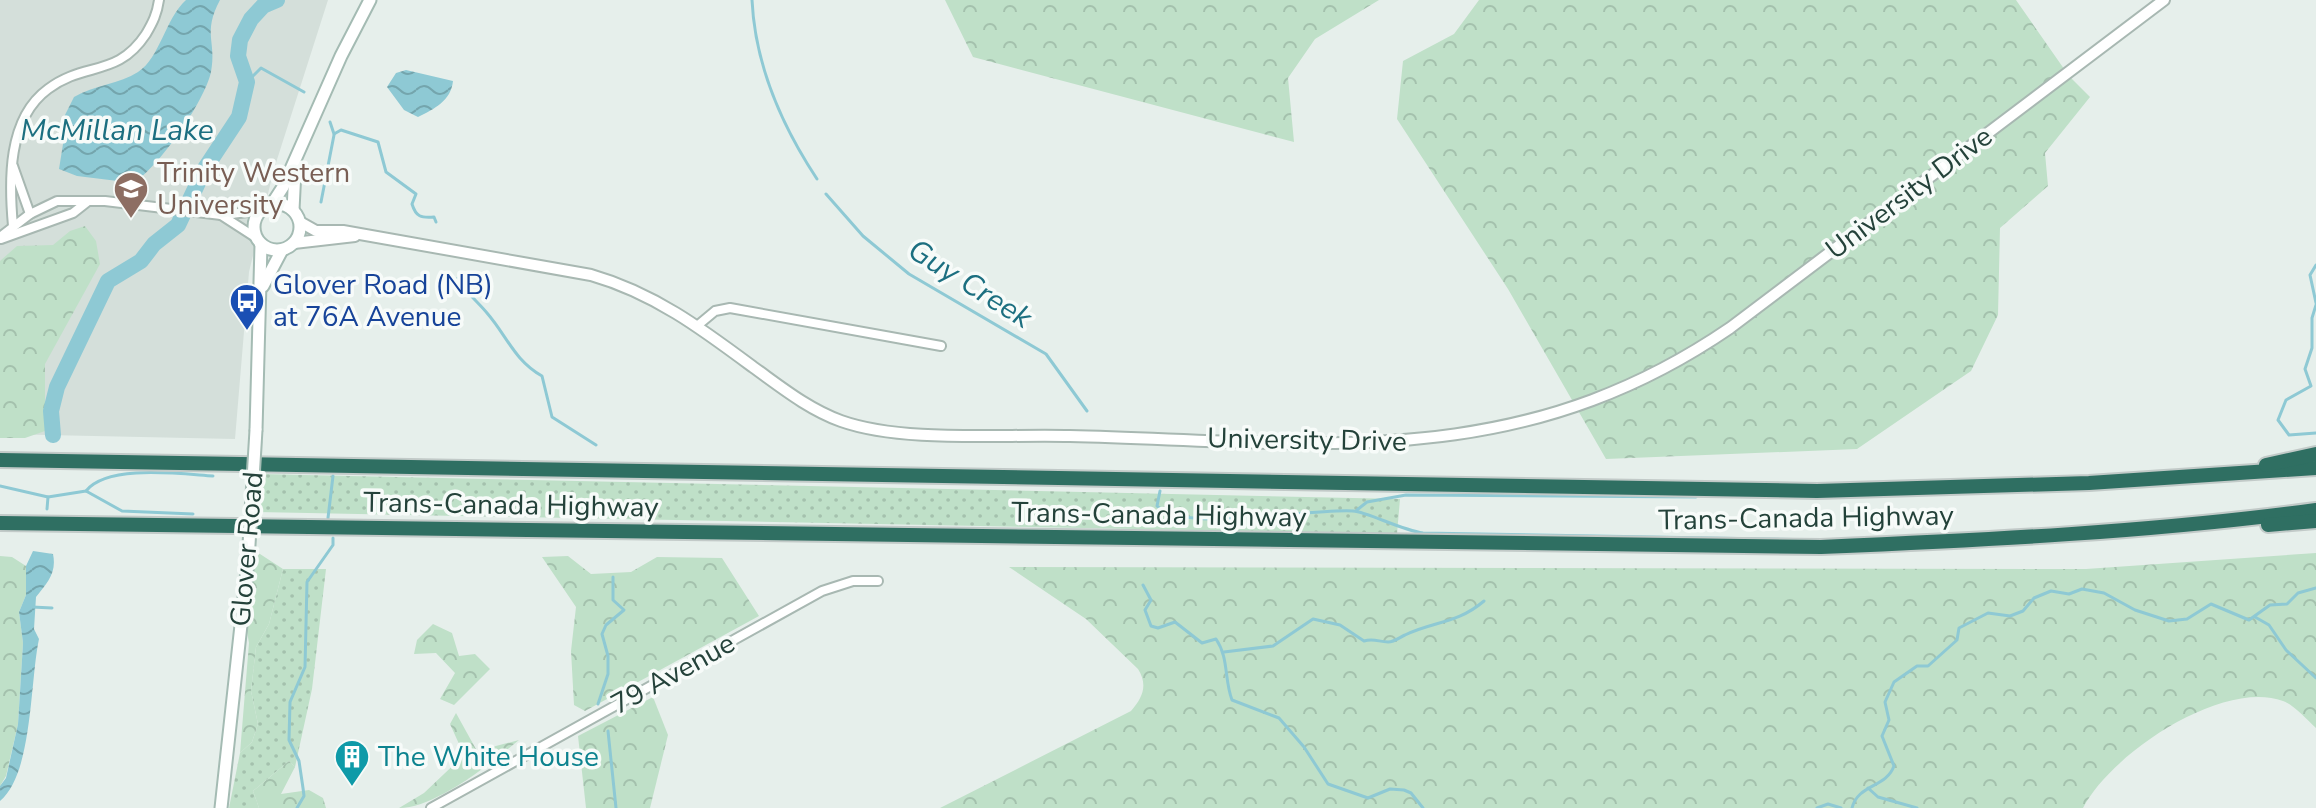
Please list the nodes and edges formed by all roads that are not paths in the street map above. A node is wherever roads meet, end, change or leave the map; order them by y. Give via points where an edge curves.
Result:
1 (159, 0) edge
2 (370, 0) edge
3 (2164, 0) edge
4 (296, 162) junction
5 (13, 165) junction
6 (89, 201) junction
7 (272, 204) junction
8 (293, 210) junction
9 (259, 211) junction
10 (30, 214) junction
11 (219, 214) junction
12 (300, 222) junction
13 (13, 226) junction
14 (361, 235) junction
15 (0, 238) edge
16 (258, 241) junction
17 (294, 243) junction
18 (282, 250) junction
19 (261, 290) junction
20 (697, 326) junction
21 (941, 346) dead end
22 (2316, 454) edge
23 (0, 460) edge
24 (2316, 468) edge
25 (2215, 476) junction
26 (2316, 510) edge
27 (2240, 520) junction
28 (2316, 521) edge
29 (0, 523) edge
30 (878, 581) dead end
31 (221, 808) edge
32 (431, 808) edge

1 - 5 street via 157,16 128,58 61,81 35,100 18,135
2 - 4 main road
3 - 20 street, University Drive via 1707,344 1596,402 1506,428 1377,443 883,430 811,407
4 - 7 main road
4 - 8 main road
5 - 10 street
5 - 13 street
6 - 10 street via 57,201
6 - 11 street
6 - 15 street via 73,213
7 - 8 main road
7 - 9 main road
8 - 12 main road
9 - 11 street
9 - 16 main road via 253,224
10 - 13 street
11 - 16 street
12 - 14 street, University Drive via 316,231
12 - 17 main road
13 - 15 street
14 - 17 street, University Drive
14 - 20 street, University Drive via 591,275 644,294
16 - 18 main road
16 - 19 main road, Glover Road
17 - 18 main road
18 - 19 main road, Glover Road
19 - 31 main road, Glover Road, bridge via 248,561
20 - 21 street via 715,311 730,308
22 - 25 highway
23 - 25 highway, Trans-Canada Highway via 1786,491
24 - 25 highway, Trans-Canada Highway
26 - 27 highway, Trans-Canada Highway
27 - 28 highway via 2272,525
27 - 29 highway, Trans-Canada Highway via 2050,538 1675,548
30 - 32 street, 79 Avenue via 853,581 822,591

